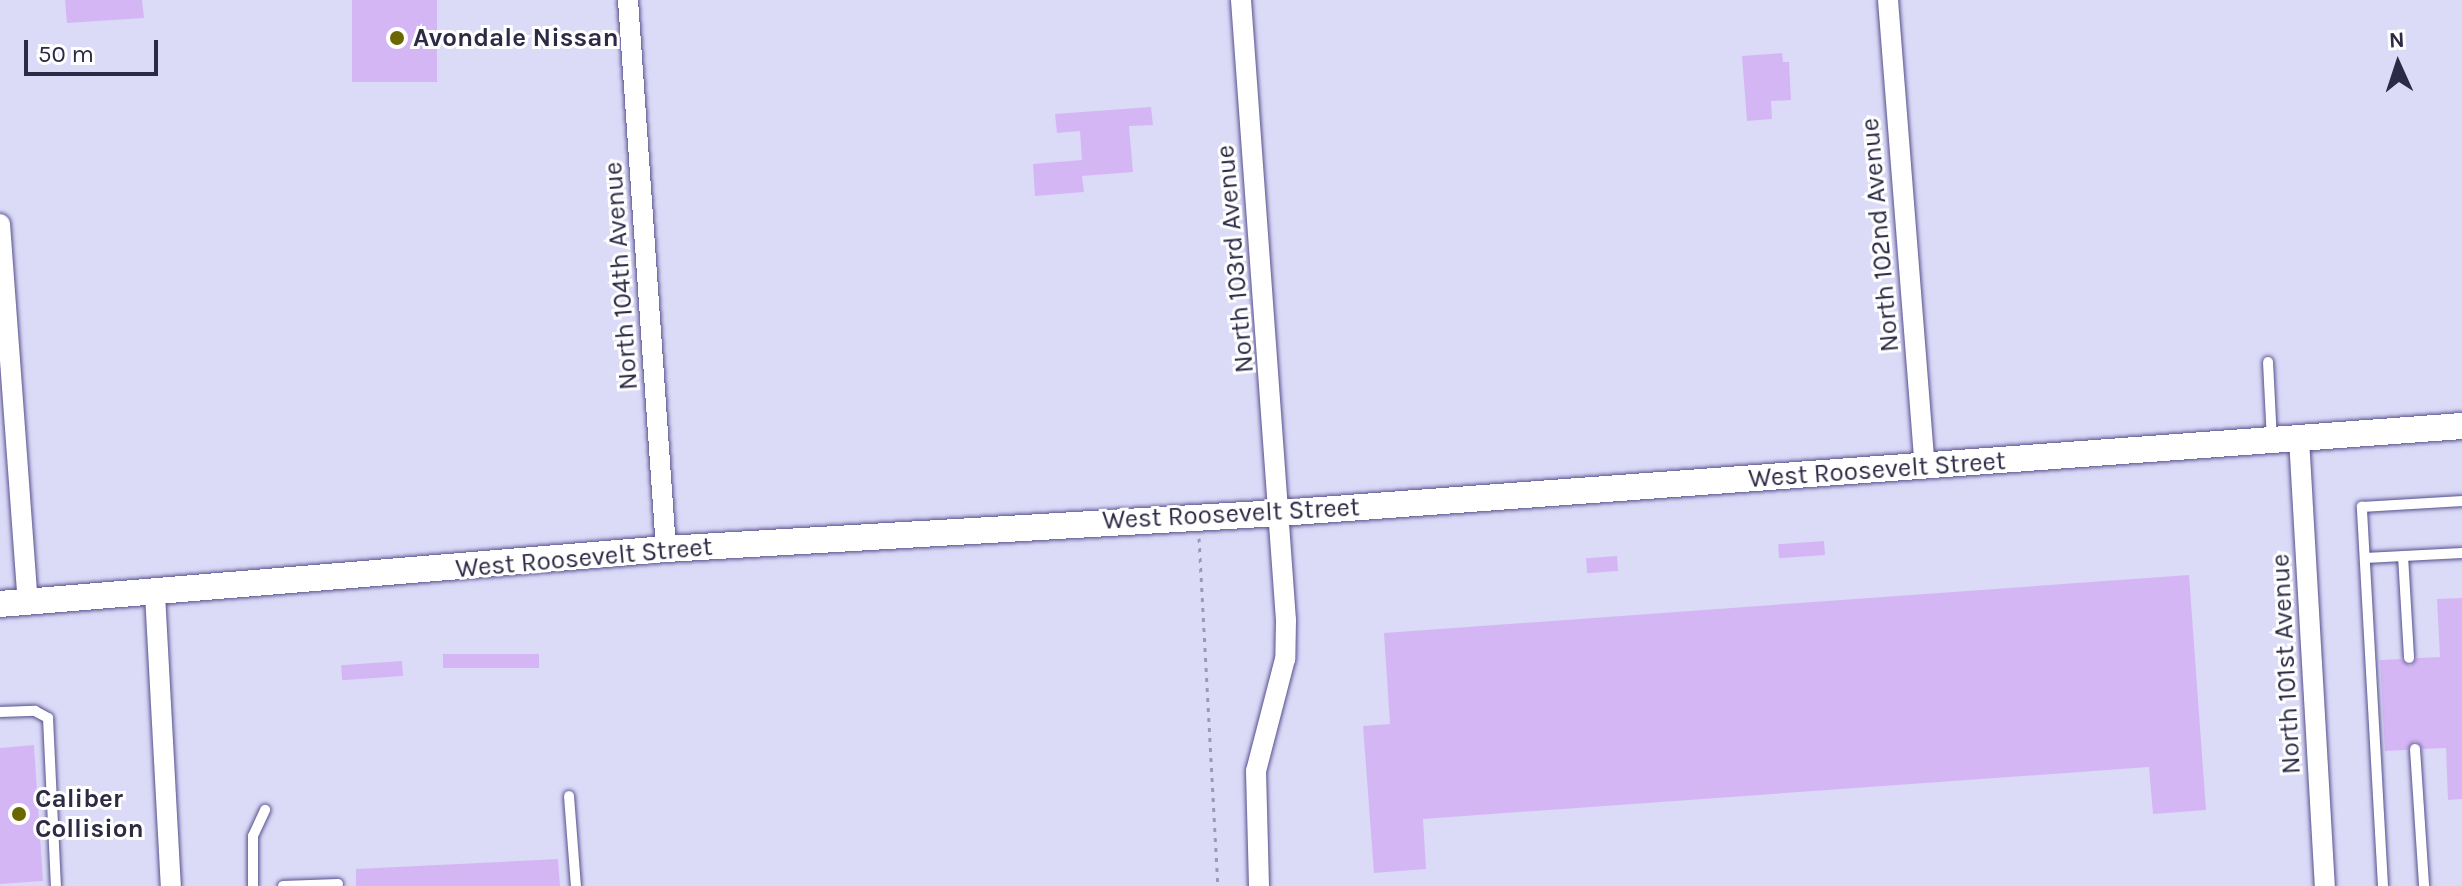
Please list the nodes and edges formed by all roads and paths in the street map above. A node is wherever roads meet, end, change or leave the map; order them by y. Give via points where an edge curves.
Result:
1 (628, 0) edge
2 (1241, 0) edge
3 (1888, 0) edge
4 (0, 224) edge
5 (2268, 362) dead end
6 (2462, 426) edge
7 (2299, 438) junction
8 (2272, 440) junction
9 (1925, 466) junction
10 (2462, 501) edge
11 (1280, 513) junction
12 (1198, 517) junction
13 (666, 549) junction
14 (2462, 553) edge
15 (2403, 556) junction
16 (2365, 558) junction
17 (155, 594) junction
18 (28, 601) junction
19 (0, 604) edge
20 (2409, 658) dead end
21 (0, 712) edge
22 (2415, 749) dead end
23 (569, 796) dead end
24 (265, 810) dead end
25 (338, 884) dead end
26 (56, 886) edge
27 (171, 886) edge
28 (253, 886) edge
29 (283, 886) edge
30 (576, 886) edge
31 (1218, 886) edge
32 (1259, 886) edge
33 (2325, 886) edge
34 (2383, 886) edge
35 (2424, 886) edge

1 - 13 street, North 104th Avenue
2 - 11 street, North 103rd Avenue
3 - 9 street, North 102nd Avenue
4 - 18 street
5 - 8 lane
6 - 7 street, West Roosevelt Street
7 - 8 street, West Roosevelt Street
7 - 33 street, North 101st Avenue
8 - 9 street, West Roosevelt Street
9 - 11 street, West Roosevelt Street
10 - 16 lane via 2362,507
11 - 12 street, West Roosevelt Street
11 - 32 street, North 103rd Avenue via 1285,659 1256,771
12 - 13 street, West Roosevelt Street
12 - 31 path
13 - 17 street, West Roosevelt Street
14 - 15 lane
15 - 16 lane
15 - 20 lane
16 - 34 lane
17 - 18 street, West Roosevelt Street
17 - 27 street
18 - 19 street, West Roosevelt Street
21 - 26 lane via 35,711 48,718
22 - 35 lane
23 - 30 lane
24 - 28 lane via 253,836
25 - 29 lane

